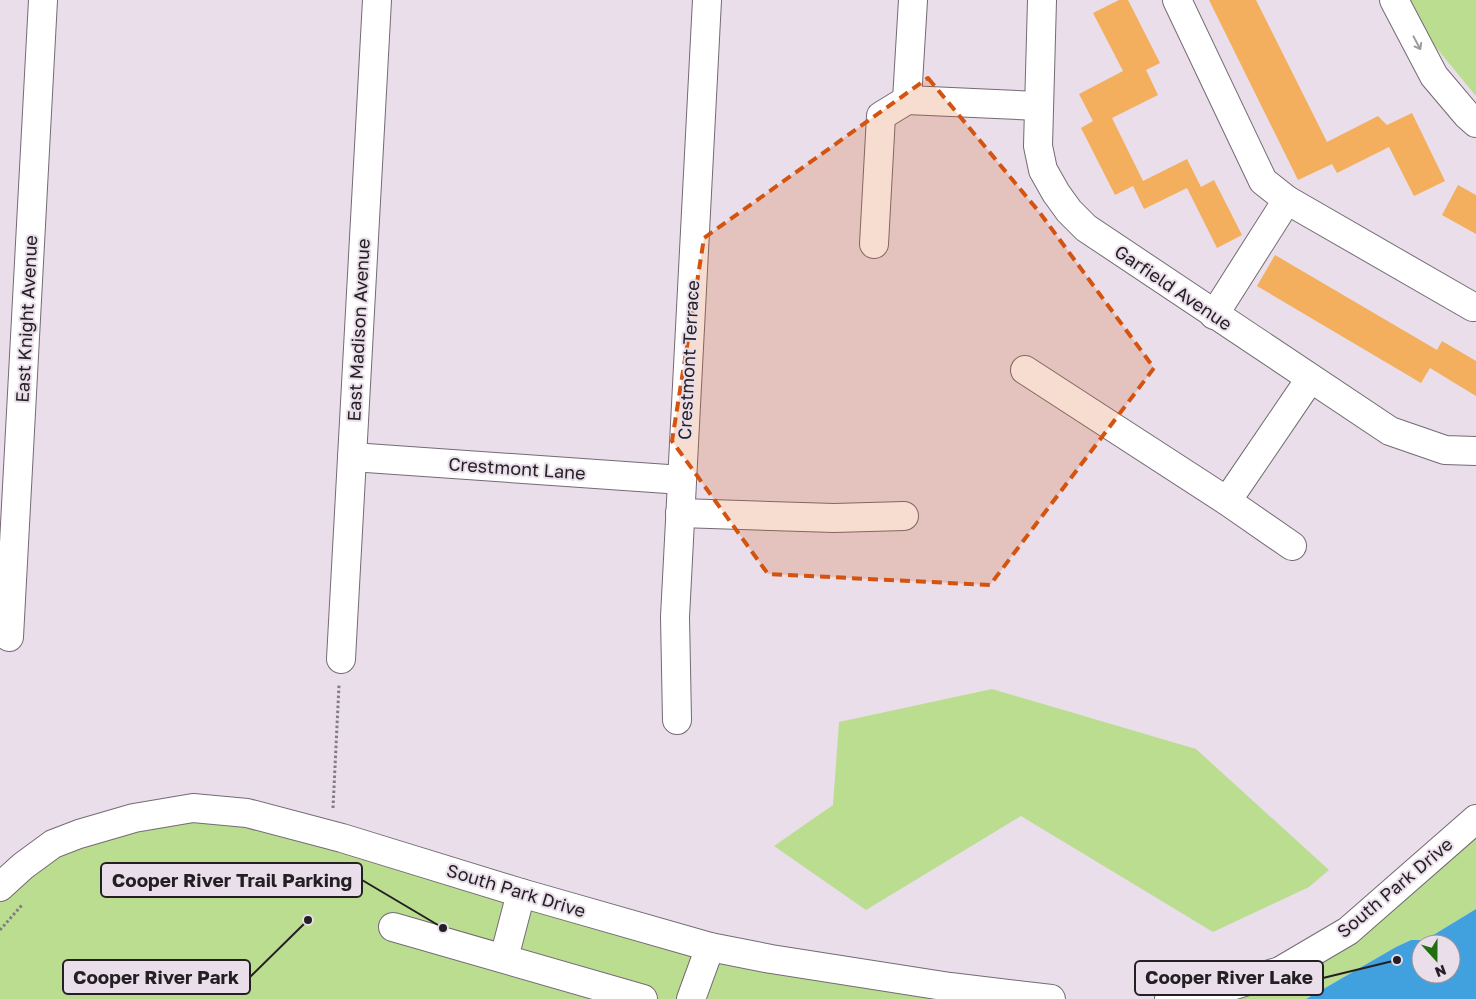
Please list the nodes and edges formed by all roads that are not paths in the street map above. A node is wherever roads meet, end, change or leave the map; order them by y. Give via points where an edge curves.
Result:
1 (43, 0) edge
2 (377, 0) edge
3 (707, 0) edge
4 (913, 0) edge
5 (1042, 0) edge
6 (1177, 0) edge
7 (1394, 0) edge
8 (907, 100) junction
9 (1038, 106) junction
10 (1476, 123) edge
11 (1287, 200) junction
12 (874, 244) dead end
13 (1473, 307) dead end
14 (1214, 315) junction
15 (1025, 370) dead end
16 (1310, 379) junction
17 (1476, 451) edge
18 (352, 457) junction
19 (682, 480) junction
20 (1227, 500) junction
21 (680, 513) junction
22 (904, 516) dead end
23 (1292, 546) dead end
24 (9, 637) dead end
25 (341, 659) road end
26 (677, 720) dead end
27 (1476, 819) edge
28 (0, 888) edge
29 (521, 893) junction
30 (393, 927) dead end
31 (710, 947) junction
32 (504, 958) junction
33 (643, 999) edge
34 (692, 999) edge
35 (1051, 999) edge
36 (1169, 999) edge

1 - 24 street, East Knight Avenue
2 - 18 street, East Madison Avenue
3 - 19 street, Crestmont Terrace
4 - 8 street
5 - 9 street, Garfield Avenue
6 - 11 street via 1263,181
7 -> 10 street via 1434,76
8 - 9 street
8 - 12 street via 881,116
9 - 14 street, Garfield Avenue via 1038,146 1043,170 1069,212 1086,228
11 - 13 street
11 - 14 street
14 - 16 street, Garfield Avenue
15 - 20 street
16 - 17 street, Garfield Avenue via 1390,431 1445,450
16 - 20 street
18 - 19 street, Crestmont Lane
18 - 25 street, East Madison Avenue
19 - 21 street, Crestmont Terrace
20 - 23 street
21 - 22 street via 834,518
21 - 26 street, Crestmont Terrace via 675,617
27 - 36 street, South Park Drive via 1348,931 1280,971 1228,987
28 - 29 street, South Park Drive via 53,844 134,818 193,808 247,813
29 - 31 street, South Park Drive
29 - 32 street
30 - 32 street
31 - 34 street
31 - 35 street, South Park Drive via 940,985
32 - 33 street

